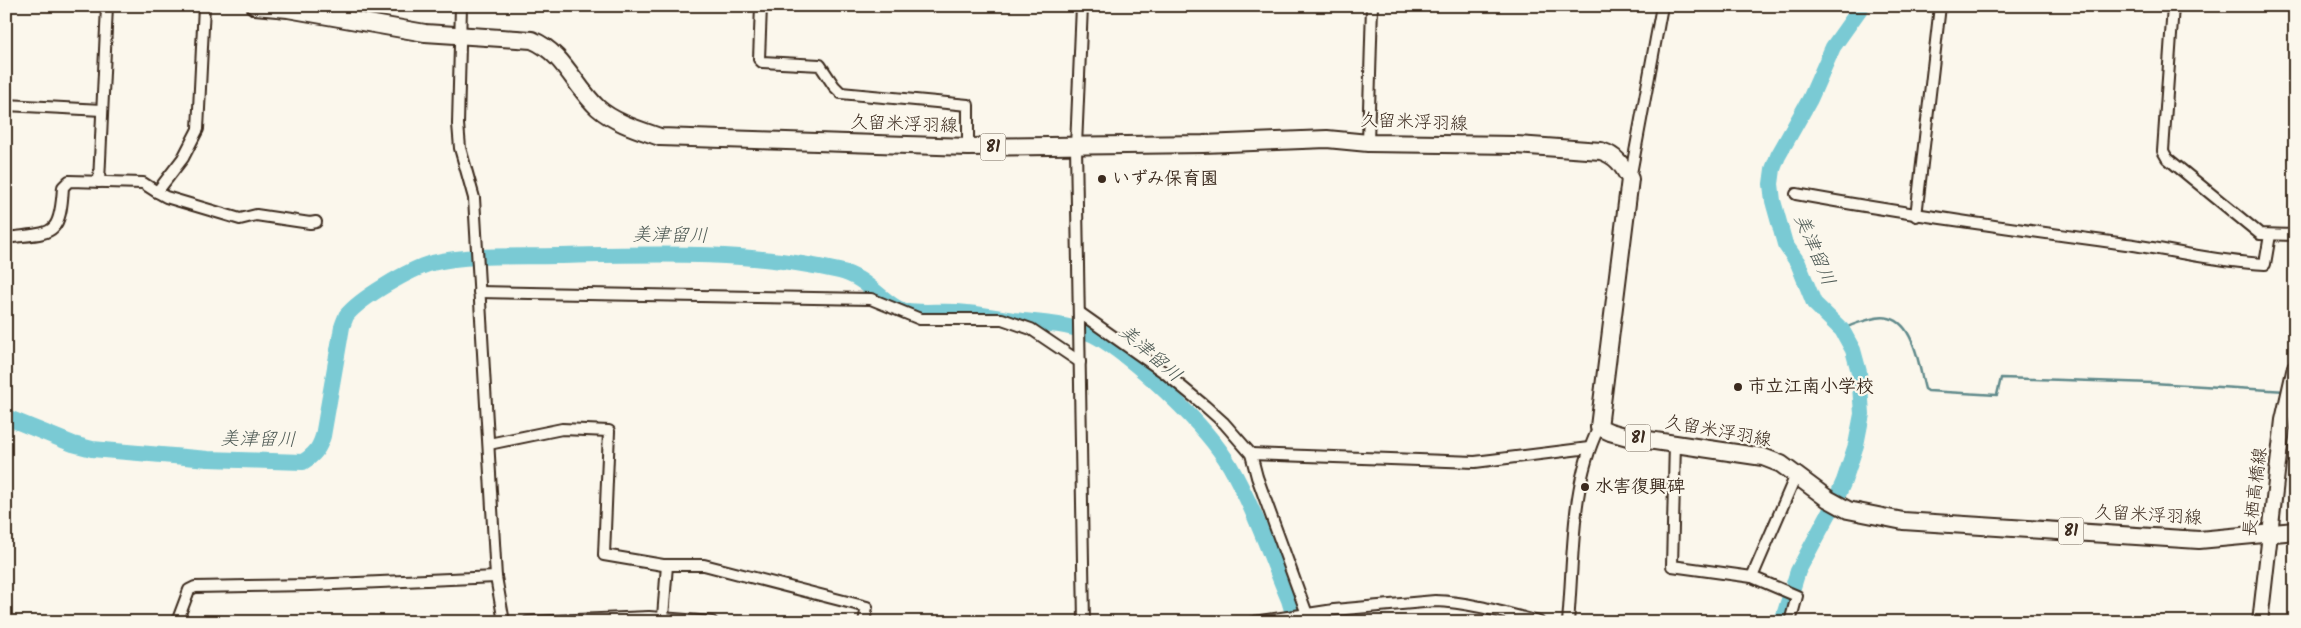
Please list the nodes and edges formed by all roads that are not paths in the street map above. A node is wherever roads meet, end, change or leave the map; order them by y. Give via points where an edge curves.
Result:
1 (107, 6) edge
2 (204, 6) edge
3 (255, 6) edge
4 (461, 6) edge
5 (761, 6) edge
6 (1082, 6) edge
7 (1372, 6) edge
8 (1662, 6) edge
9 (1940, 6) edge
10 (2173, 6) edge
11 (460, 35) junction
12 (6, 105) edge
13 (102, 110) junction
14 (1368, 143) junction
15 (1076, 146) junction
16 (968, 147) junction
17 (1630, 179) junction
18 (99, 182) junction
19 (157, 192) junction
20 (1796, 194) dead end
21 (1916, 216) junction
22 (316, 222) dead end
23 (2270, 235) junction
24 (2295, 235) edge
25 (6, 238) edge
26 (479, 292) junction
27 (1080, 313) junction
28 (1080, 362) junction
29 (2292, 380) edge
30 (1598, 427) junction
31 (1675, 443) junction
32 (489, 444) junction
33 (1589, 448) junction
34 (1251, 454) junction
35 (1796, 476) junction
36 (2295, 531) edge
37 (2269, 534) junction
38 (667, 565) junction
39 (496, 577) junction
40 (1752, 577) junction
41 (663, 617) junction
42 (1305, 617) edge
43 (177, 622) edge
44 (504, 622) edge
45 (528, 622) edge
46 (712, 622) edge
47 (864, 622) edge
48 (1084, 622) edge
49 (1254, 622) edge
50 (1539, 622) edge
51 (1568, 622) edge
52 (1790, 622) edge
53 (2260, 622) edge

1 - 13 street
2 - 19 street via 198,129
3 - 11 main road, 久留米浮羽線 / 81 via 426,33
4 - 11 street
5 - 16 street via 759,59 762,62 820,65 841,93 968,106
6 - 15 street
7 - 14 street
8 - 17 street
9 - 21 street
10 - 23 street via 2163,151 2167,158 2260,234
11 - 16 main road, 久留米浮羽線 / 81 via 532,40 542,44 556,54 598,108 619,121 660,137
11 - 26 street via 458,132 474,198
12 - 13 street
13 - 18 street
14 - 15 main road, 久留米浮羽線 / 81 via 1327,139
14 - 17 main road, 久留米浮羽線 / 81 via 1516,145 1601,152 1620,161
15 - 16 main road, 久留米浮羽線 / 81
15 - 27 street
17 - 30 main road
18 - 19 street via 141,183
18 - 25 street via 65,184 59,221 46,234
19 - 22 street via 240,219 256,215
20 - 21 street
21 - 23 street via 2244,263 2265,264
23 - 24 street
26 - 28 street via 870,299 920,319 1002,319 1031,329
26 - 32 street
27 - 28 street
27 - 34 street via 1172,378 1224,423
28 - 48 street
29 - 37 main road, 長栖高橋線 via 2283,420
30 - 31 main road, 久留米浮羽線 / 81 via 1628,437
30 - 33 street
31 - 35 main road, 久留米浮羽線 / 81 via 1763,457 1781,464
31 - 40 street via 1672,566
32 - 38 street via 562,429 609,431 604,555
32 - 39 street
33 - 34 street via 1475,462
33 - 51 street via 1577,502
34 - 42 street
35 - 37 main road, 久留米浮羽線 / 81 via 1848,510 1903,521 2199,540
35 - 40 street
36 - 37 main road, 久留米浮羽線 / 81
37 - 53 main road, 長栖高橋線
38 - 41 street
38 - 47 street via 704,565 867,608
39 - 43 street via 195,587 189,590
39 - 44 street
40 - 52 street via 1797,596
41 - 45 street
41 - 46 street
42 - 49 street
42 - 50 street via 1395,604 1450,601

